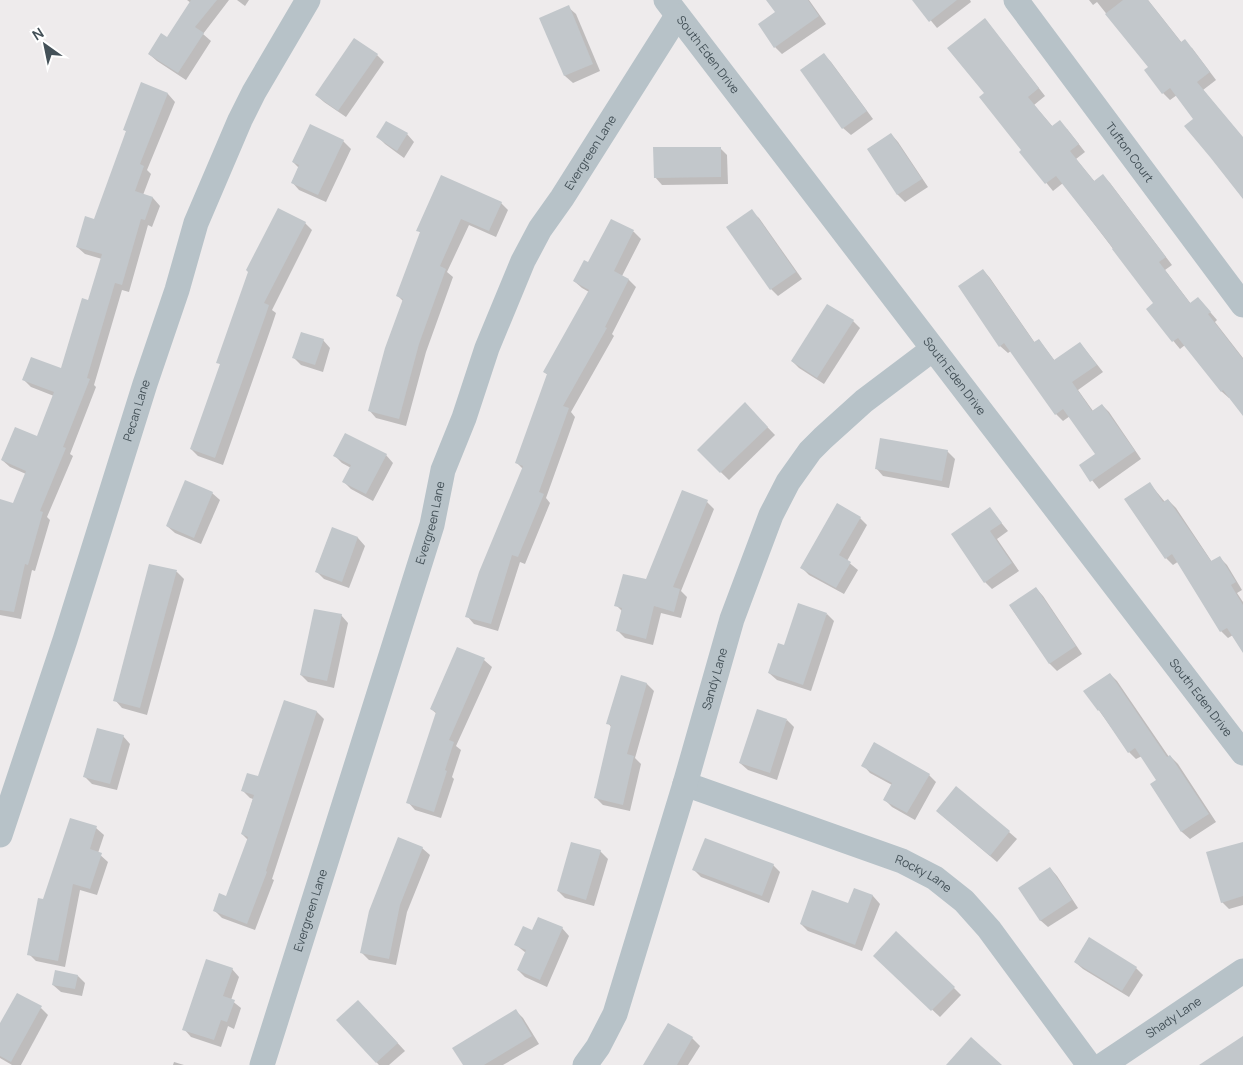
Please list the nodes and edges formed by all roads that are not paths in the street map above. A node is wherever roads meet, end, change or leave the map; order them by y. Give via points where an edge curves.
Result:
1 (308, 0) edge
2 (1016, 0) edge
3 (671, 8) edge
4 (1243, 305) edge
5 (933, 349) junction
6 (1243, 753) edge
7 (685, 784) junction
8 (0, 835) edge
9 (1243, 971) edge
10 (262, 1065) edge
11 (585, 1065) edge
12 (1088, 1065) edge
13 (1104, 1065) edge

1 - 8 street, Pecan Lane via 243,113 196,223
2 - 4 street, Tufton Court
3 - 5 street, South Eden Drive
3 - 10 street, Evergreen Lane via 540,229 523,261 487,348 444,470 432,525
5 - 6 street, South Eden Drive
5 - 7 street, Sandy Lane via 864,400 823,438 779,498 732,620
7 - 11 street, Sandy Lane via 614,1014
7 - 12 street, Rocky Lane via 902,861 935,878 989,929
9 - 13 street, Shady Lane

